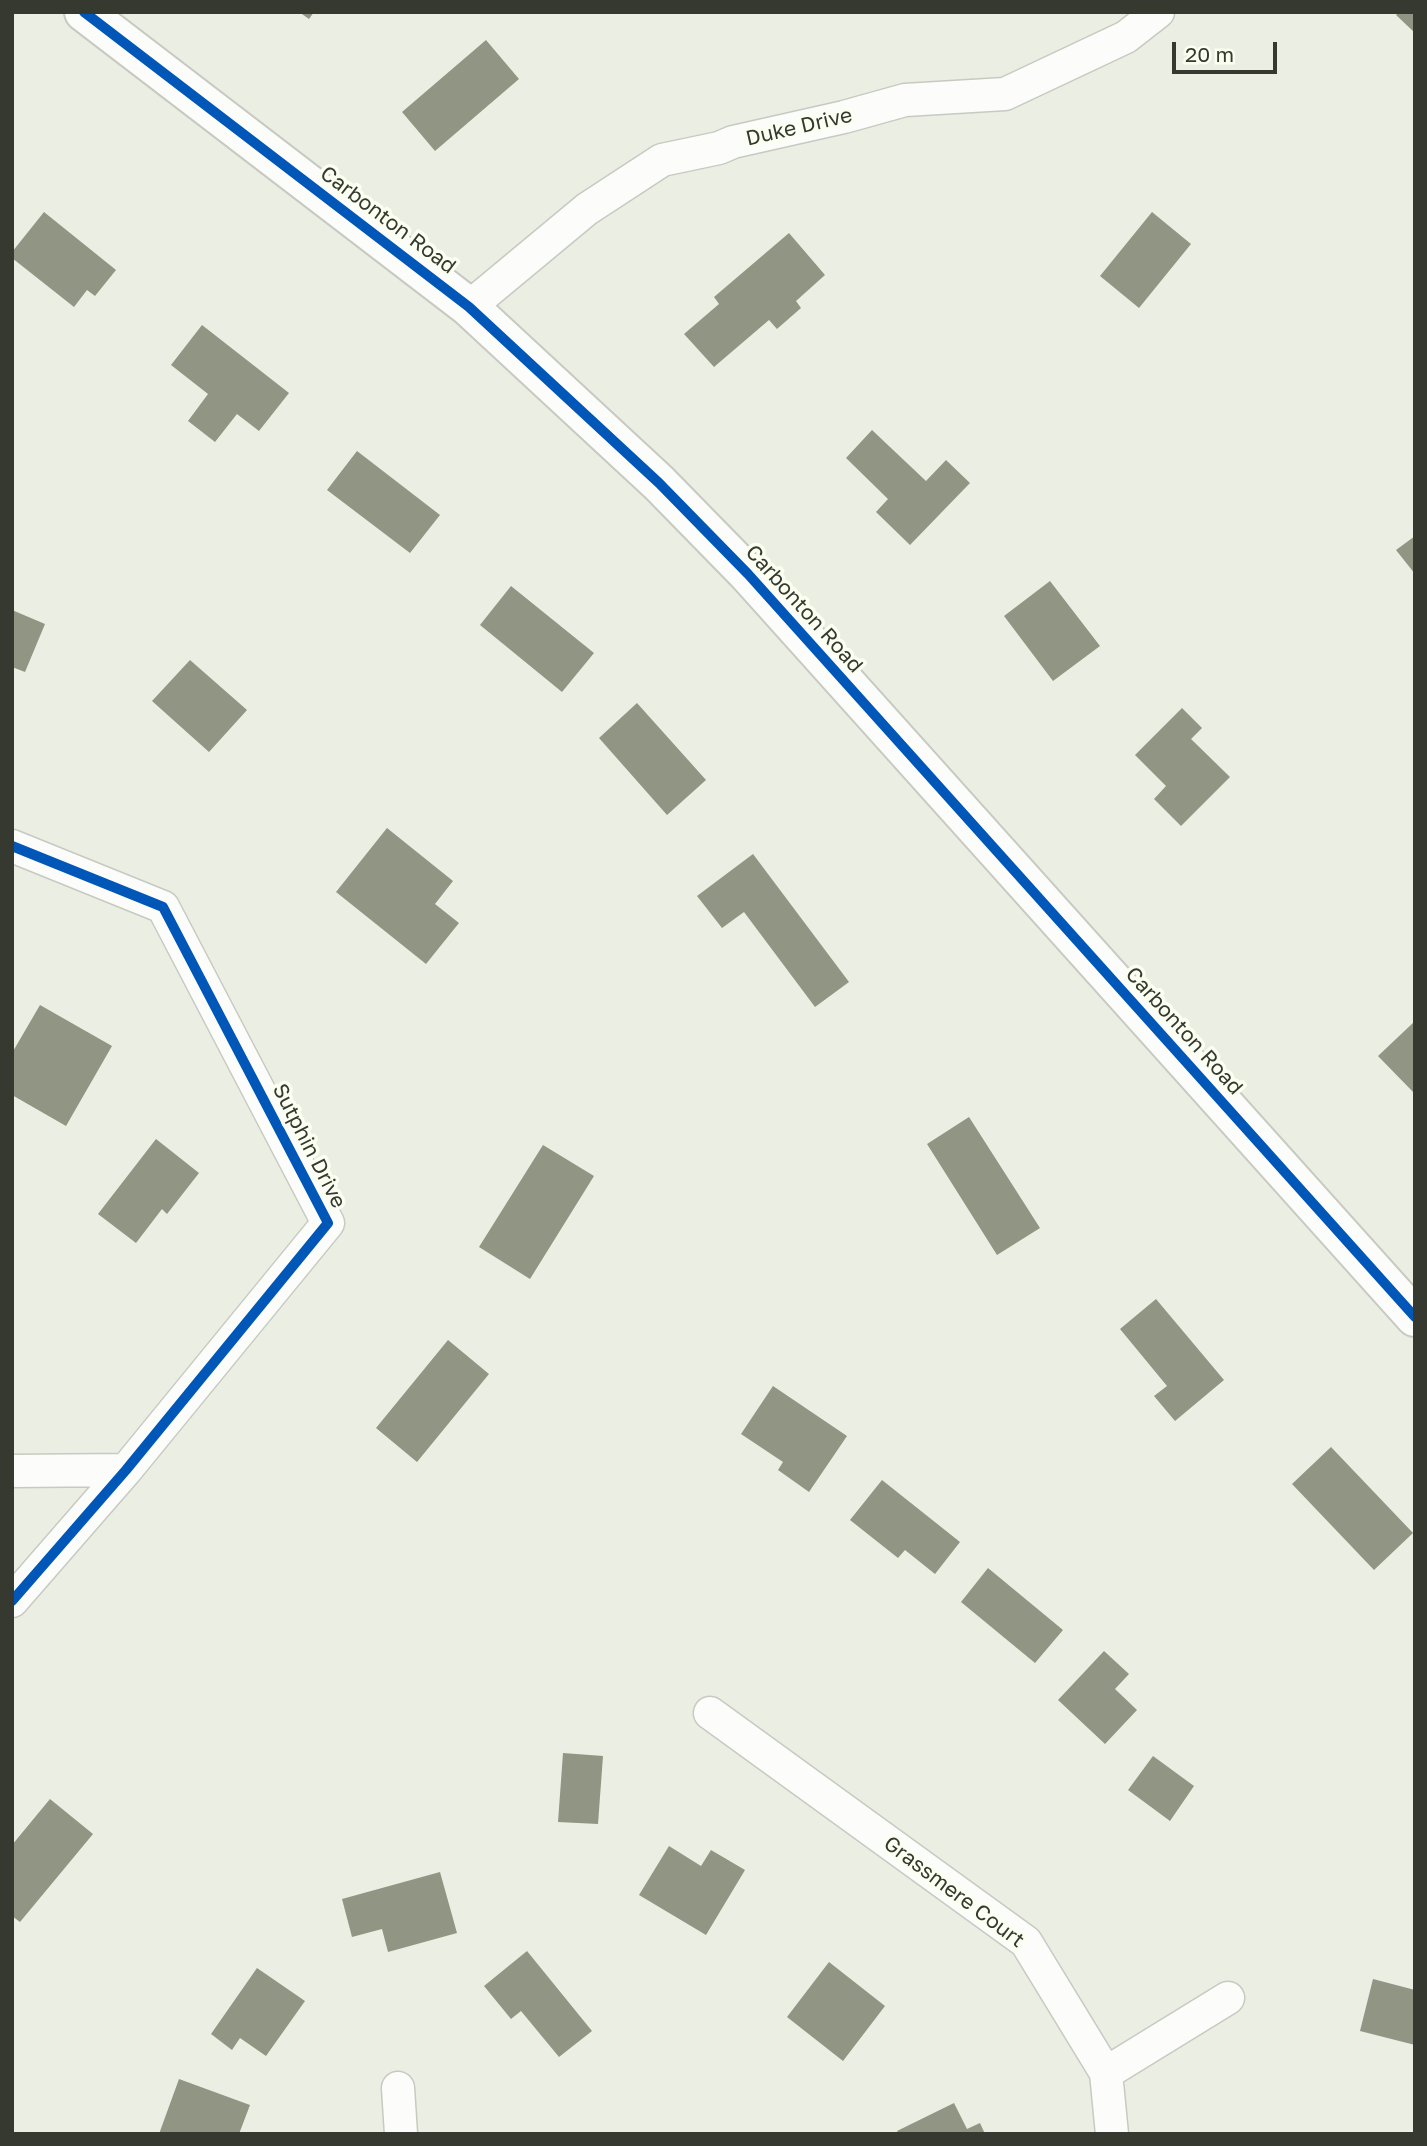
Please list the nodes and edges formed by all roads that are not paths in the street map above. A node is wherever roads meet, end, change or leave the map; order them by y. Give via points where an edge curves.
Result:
1 (84, 12) edge
2 (1158, 12) edge
3 (469, 307) junction
4 (12, 846) edge
5 (1415, 1317) edge
6 (126, 1470) junction
7 (12, 1471) edge
8 (12, 1601) edge
9 (710, 1713) dead end
10 (1228, 1998) dead end
11 (1106, 2073) junction
12 (398, 2088) dead end
13 (401, 2134) edge
14 (1112, 2134) edge

1 - 3 street, Carbonton Road
2 - 3 street, Duke Drive via 1126,37 1005,94 905,100 662,160 587,209
3 - 5 street, Carbonton Road via 659,483 748,574
4 - 6 street, Sutphin Drive via 163,907 328,1223
6 - 7 street
6 - 8 street, Sutphin Drive
9 - 11 street, Grassmere Court via 1026,1942
10 - 11 street
11 - 14 street, Grassmere Court
12 - 13 street

